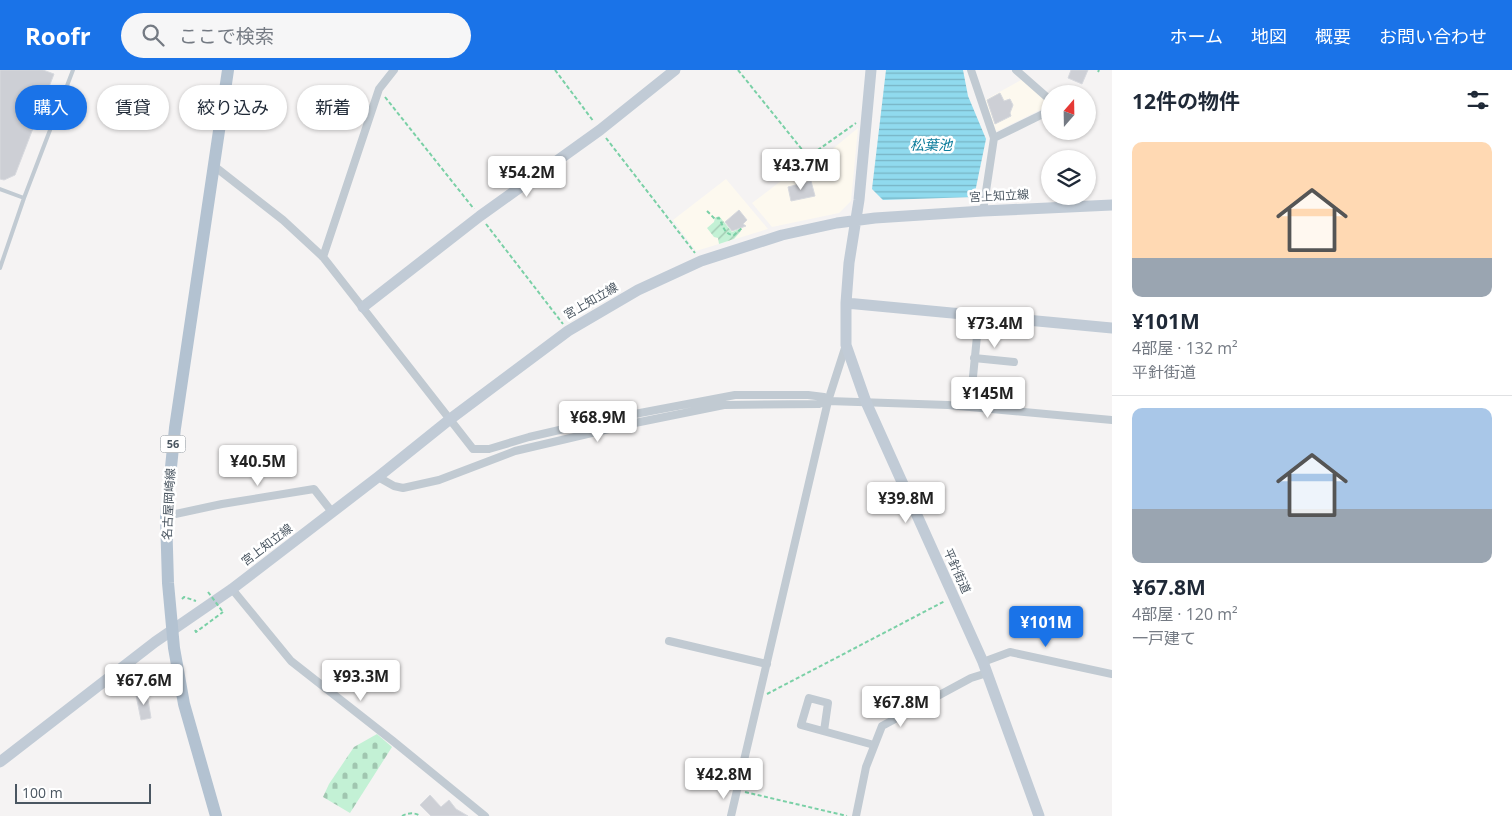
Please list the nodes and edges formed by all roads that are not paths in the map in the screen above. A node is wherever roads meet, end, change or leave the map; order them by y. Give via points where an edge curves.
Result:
1 (73, 70) edge
2 (228, 70) edge
3 (394, 70) edge
4 (675, 70) edge
5 (871, 70) edge
6 (971, 70) edge
7 (1016, 70) edge
8 (994, 138) junction
9 (214, 166) junction
10 (0, 189) edge
11 (24, 198) junction
12 (1112, 205) edge
13 (983, 211) junction
14 (855, 221) junction
15 (323, 257) junction
16 (0, 268) edge
17 (846, 302) junction
18 (363, 307) junction
19 (979, 316) junction
20 (1112, 328) edge
21 (846, 345) junction
22 (974, 358) junction
23 (1014, 362) dead end
24 (828, 401) junction
25 (866, 402) junction
26 (970, 407) junction
27 (449, 420) junction
28 (1112, 420) edge
29 (378, 477) junction
30 (332, 512) junction
31 (166, 516) junction
32 (232, 589) junction
33 (172, 630) junction
34 (669, 640) dead end
35 (767, 664) junction
36 (985, 668) junction
37 (1112, 674) edge
38 (824, 731) junction
39 (874, 745) junction
40 (0, 762) edge
41 (216, 816) edge
42 (485, 816) edge
43 (731, 816) edge
44 (856, 816) edge
45 (1039, 816) edge

1 - 11 lane
2 - 9 main road, 名古屋岡崎線 / 56
3 - 15 street via 379,89
4 - 18 street
5 - 14 street, 平針街道
6 - 8 street
7 - 8 street via 1049,99 1047,112
8 - 13 street
9 - 15 street via 283,220
9 - 31 main road, 名古屋岡崎線 / 56 via 175,428
10 - 11 lane
11 - 16 lane
12 - 13 street, 宮上知立線
13 - 14 street, 宮上知立線
14 - 17 street, 平針街道
14 - 27 street, 宮上知立線 via 782,235 701,261 638,290 568,331
15 - 18 street
17 - 19 street
17 - 21 street, 平針街道
18 - 27 street
19 - 20 street
19 - 22 street
21 - 24 street
21 - 25 street, 平針街道
22 - 23 street
22 - 26 street
24 - 25 street
24 - 27 street via 824,397 808,395 735,395 603,420 489,449 473,449
24 - 29 street via 819,404 724,405 630,424 515,451 439,480 403,488
24 - 35 street
25 - 26 street
25 - 36 street, 平針街道
26 - 28 street
27 - 29 street, 宮上知立線
29 - 30 street, 宮上知立線
30 - 31 street via 314,489
30 - 32 street, 宮上知立線
31 - 33 main road, 名古屋岡崎線 / 56
32 - 33 street, 宮上知立線
32 - 42 street via 291,661
33 - 40 street, 宮上知立線
33 - 41 main road, 名古屋岡崎線 / 56 via 184,704
34 - 35 street
35 - 43 street
36 - 37 street via 1010,652
36 - 39 street via 882,726
36 - 45 street, 平針街道
38 - 38 street via 801,725 809,698 828,703
38 - 39 street
39 - 44 street

